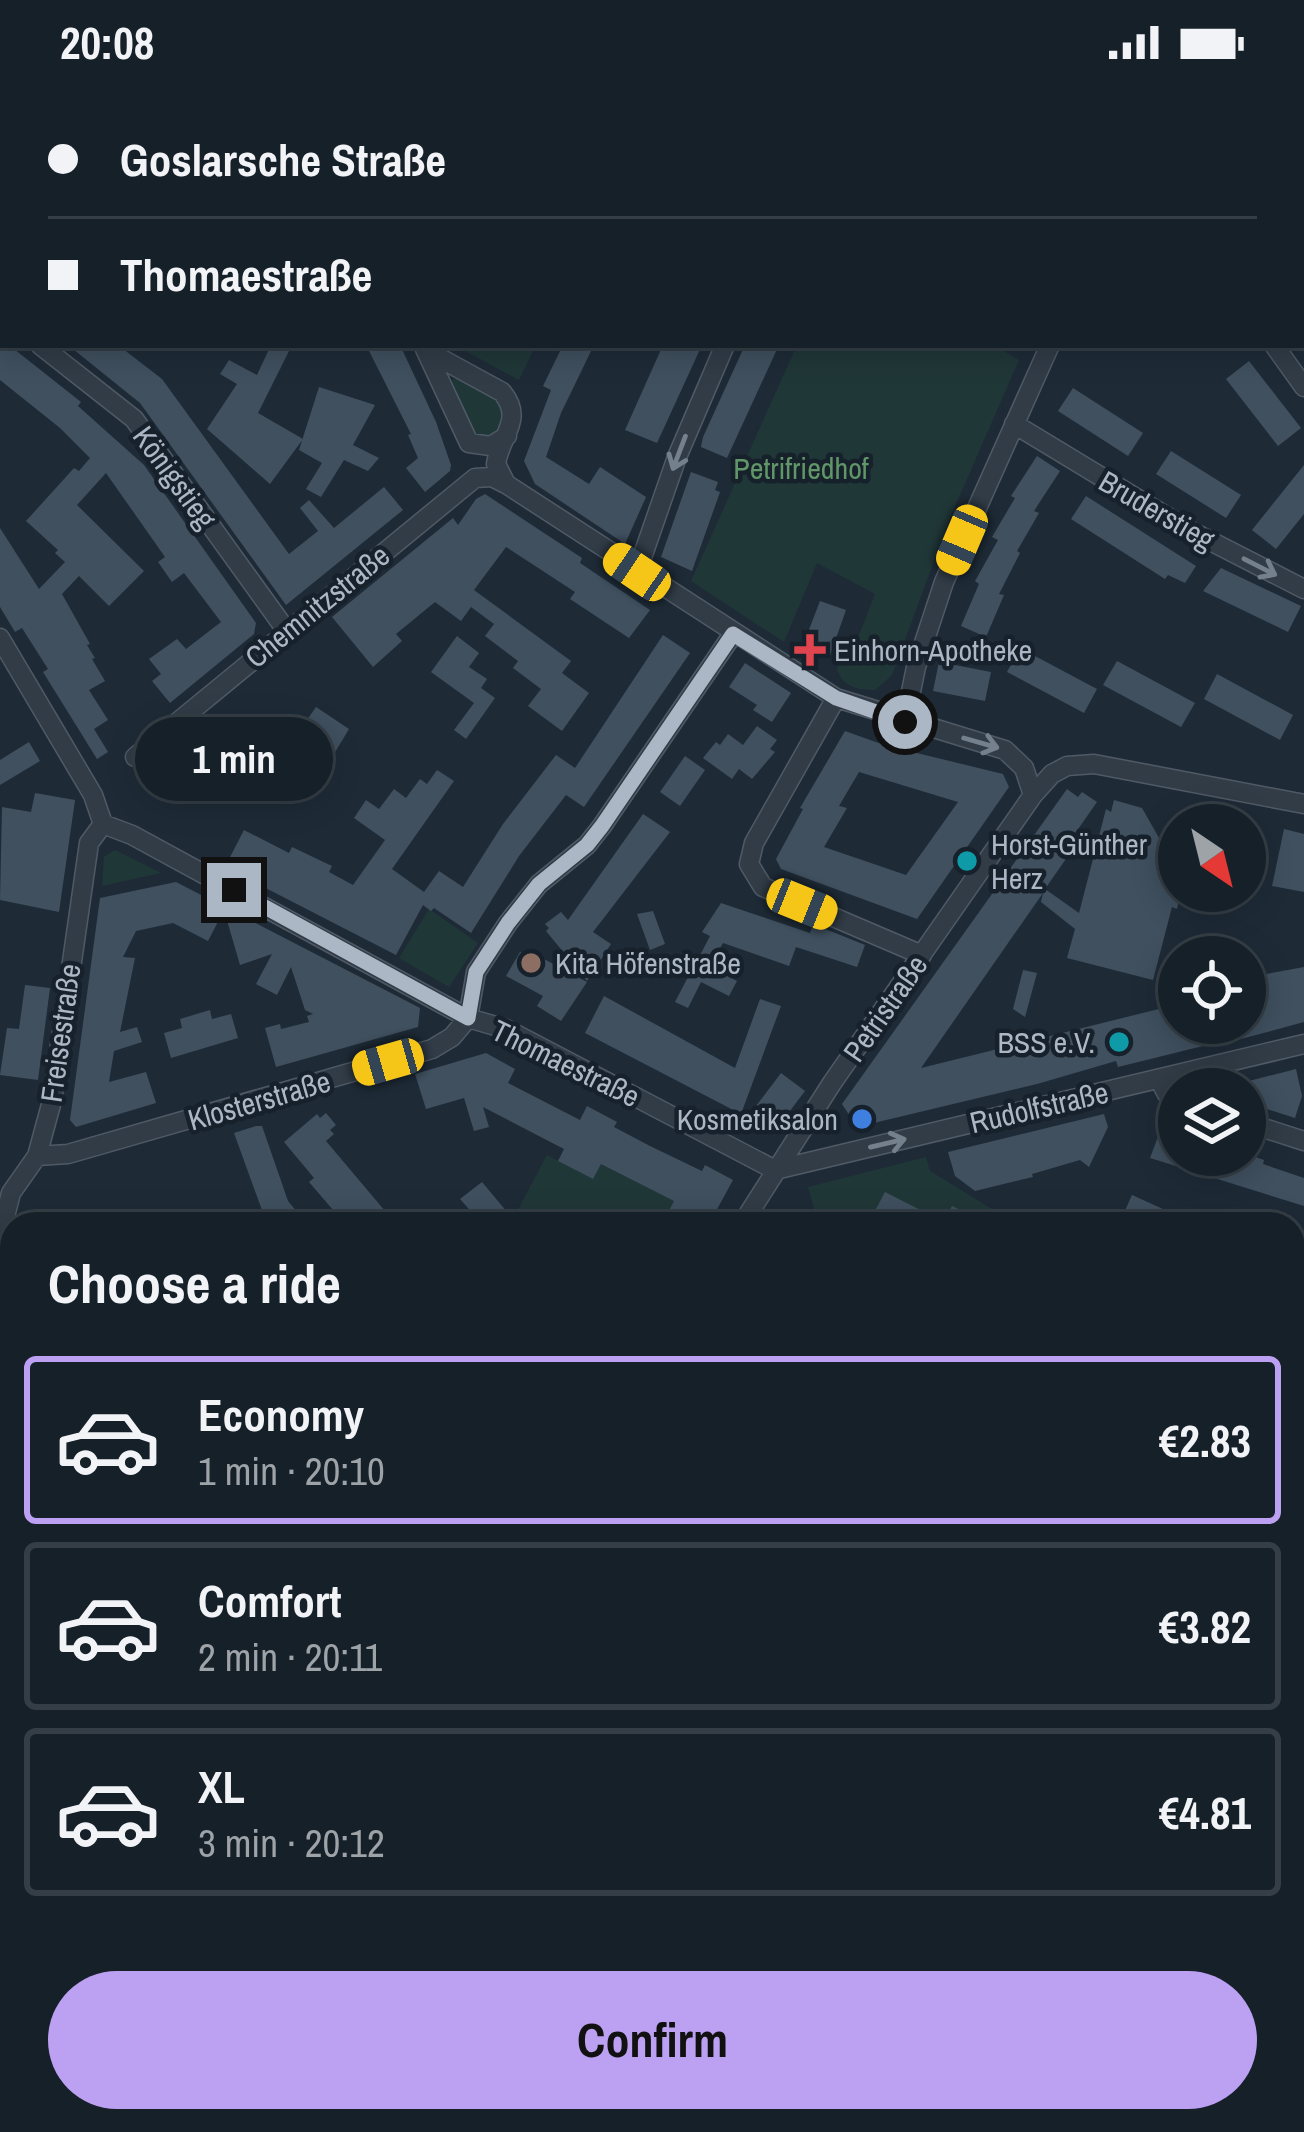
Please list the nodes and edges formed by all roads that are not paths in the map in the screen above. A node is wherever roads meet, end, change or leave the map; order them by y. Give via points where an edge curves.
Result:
1 (44, 348) edge
2 (424, 348) edge
3 (426, 348) edge
4 (724, 348) edge
5 (1044, 348) edge
6 (1276, 348) edge
7 (1304, 387) edge
8 (1014, 424) junction
9 (507, 435) junction
10 (506, 484) junction
11 (637, 572) junction
12 (1304, 589) edge
13 (286, 631) junction
14 (733, 634) junction
15 (0, 638) edge
16 (836, 698) junction
17 (905, 722) junction
18 (134, 757) dead end
19 (1033, 795) junction
20 (1304, 804) edge
21 (103, 824) junction
22 (922, 955) junction
23 (468, 1018) junction
24 (1304, 1044) edge
25 (1202, 1068) edge
26 (1158, 1078) edge
27 (1266, 1128) edge
28 (1304, 1141) edge
29 (37, 1156) junction
30 (775, 1170) junction
31 (6, 1212) edge
32 (749, 1212) edge

1 - 13 street, Königstieg via 134,419
2 - 9 street via 469,443 491,446
3 - 9 street via 502,392 514,415
4 -> 11 street
5 - 8 street
6 - 7 street
8 -> 12 street, Bruderstieg
8 - 17 street via 932,615
9 - 10 street via 496,464
10 - 11 street
10 - 13 street, Chemnitzstraße via 475,478
11 - 14 street
13 - 18 street, Chemnitzstraße
14 - 16 street
14 - 23 street via 602,826 508,923 476,972
15 - 21 street
16 - 17 street
16 - 22 street via 748,864 763,887
17 -> 19 street via 1005,750 1024,769
19 - 20 street via 1052,773 1094,764
19 - 22 street, Petristraße
21 - 23 street, Thomaestraße
21 - 29 street, Freisestraße via 89,843
22 - 30 street, Petristraße
23 - 29 street, Klosterstraße via 432,1049 68,1154
23 - 30 street, Thomaestraße via 506,1029
24 - 25 street, Rudolfstraße
30 -> 26 street, Rudolfstraße
27 - 28 street
29 - 31 street, Freisestraße
30 - 32 street, Petristraße

